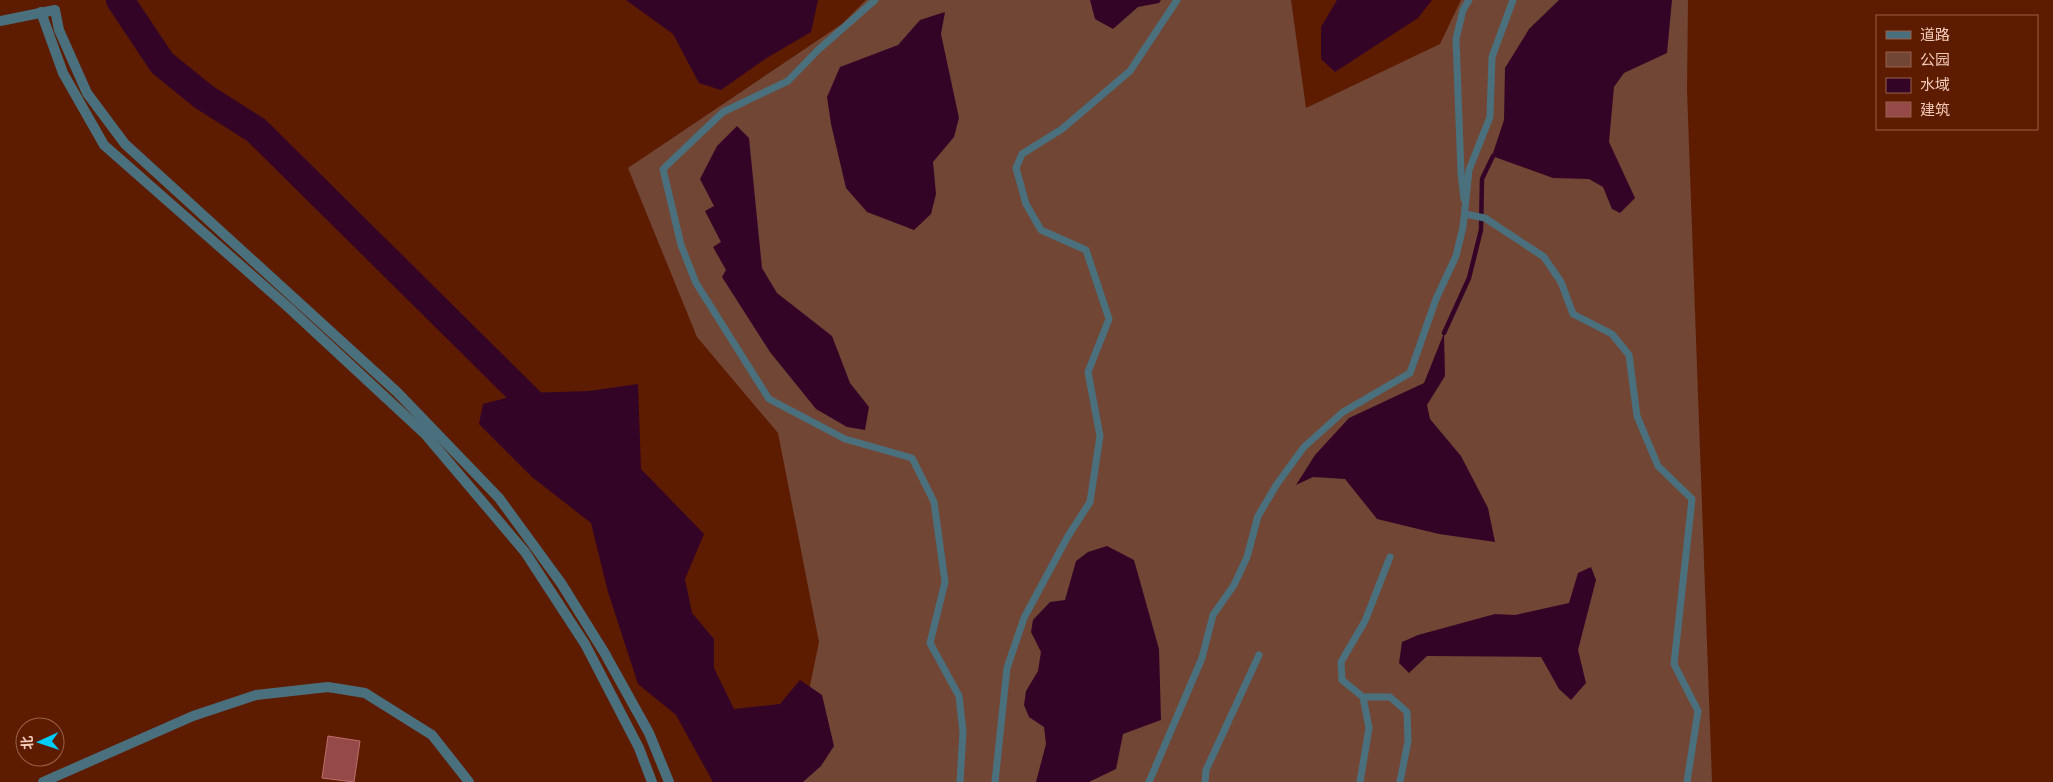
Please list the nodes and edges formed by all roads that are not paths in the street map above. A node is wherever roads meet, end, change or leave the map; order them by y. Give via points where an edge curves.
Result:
1 (875, 0) edge
2 (1177, 0) edge
3 (1469, 0) edge
4 (1513, 0) edge
5 (41, 12) junction
6 (0, 22) edge
7 (1465, 214) junction
8 (1390, 557) dead end
9 (1259, 655) dead end
10 (1363, 697) junction
11 (43, 782) edge
12 (470, 782) edge
13 (652, 782) edge
14 (669, 782) edge
15 (960, 782) edge
16 (995, 782) edge
17 (1149, 782) edge
18 (1204, 782) edge
19 (1360, 782) edge
20 (1400, 782) edge
21 (1687, 782) edge

1 - 15 lane via 788,81 723,112 663,170 681,245 696,283 769,399 845,439 912,458 934,502 945,582 930,643 959,696 962,732
2 - 16 lane via 1130,71 1062,129 1022,154 1016,168 1026,204 1041,230 1086,250 1109,319 1088,372 1100,436 1090,502 1024,618 1007,668
3 - 7 lane via 1463,10 1456,39
4 - 7 lane via 1492,57 1490,117 1469,170
5 - 6 street
5 - 13 street via 63,73 104,145 288,307 425,434 526,552 586,644 639,748
5 - 14 street via 55,10 60,30 87,92 125,144 396,392 499,498 561,583 604,652 649,733
7 - 17 lane via 1456,256 1436,299 1410,373 1343,412 1304,447 1258,516 1247,557 1234,585 1213,615 1202,658
7 - 21 lane via 1485,218 1544,257 1560,282 1573,314 1612,334 1629,355 1637,416 1658,466 1692,499 1674,664 1698,711
8 - 10 lane via 1365,621 1341,662 1342,680
9 - 18 lane via 1206,770
10 - 19 lane via 1369,728
10 - 20 lane via 1390,697 1407,712 1408,741
11 - 12 street via 193,716 256,695 328,687 365,693 432,735

